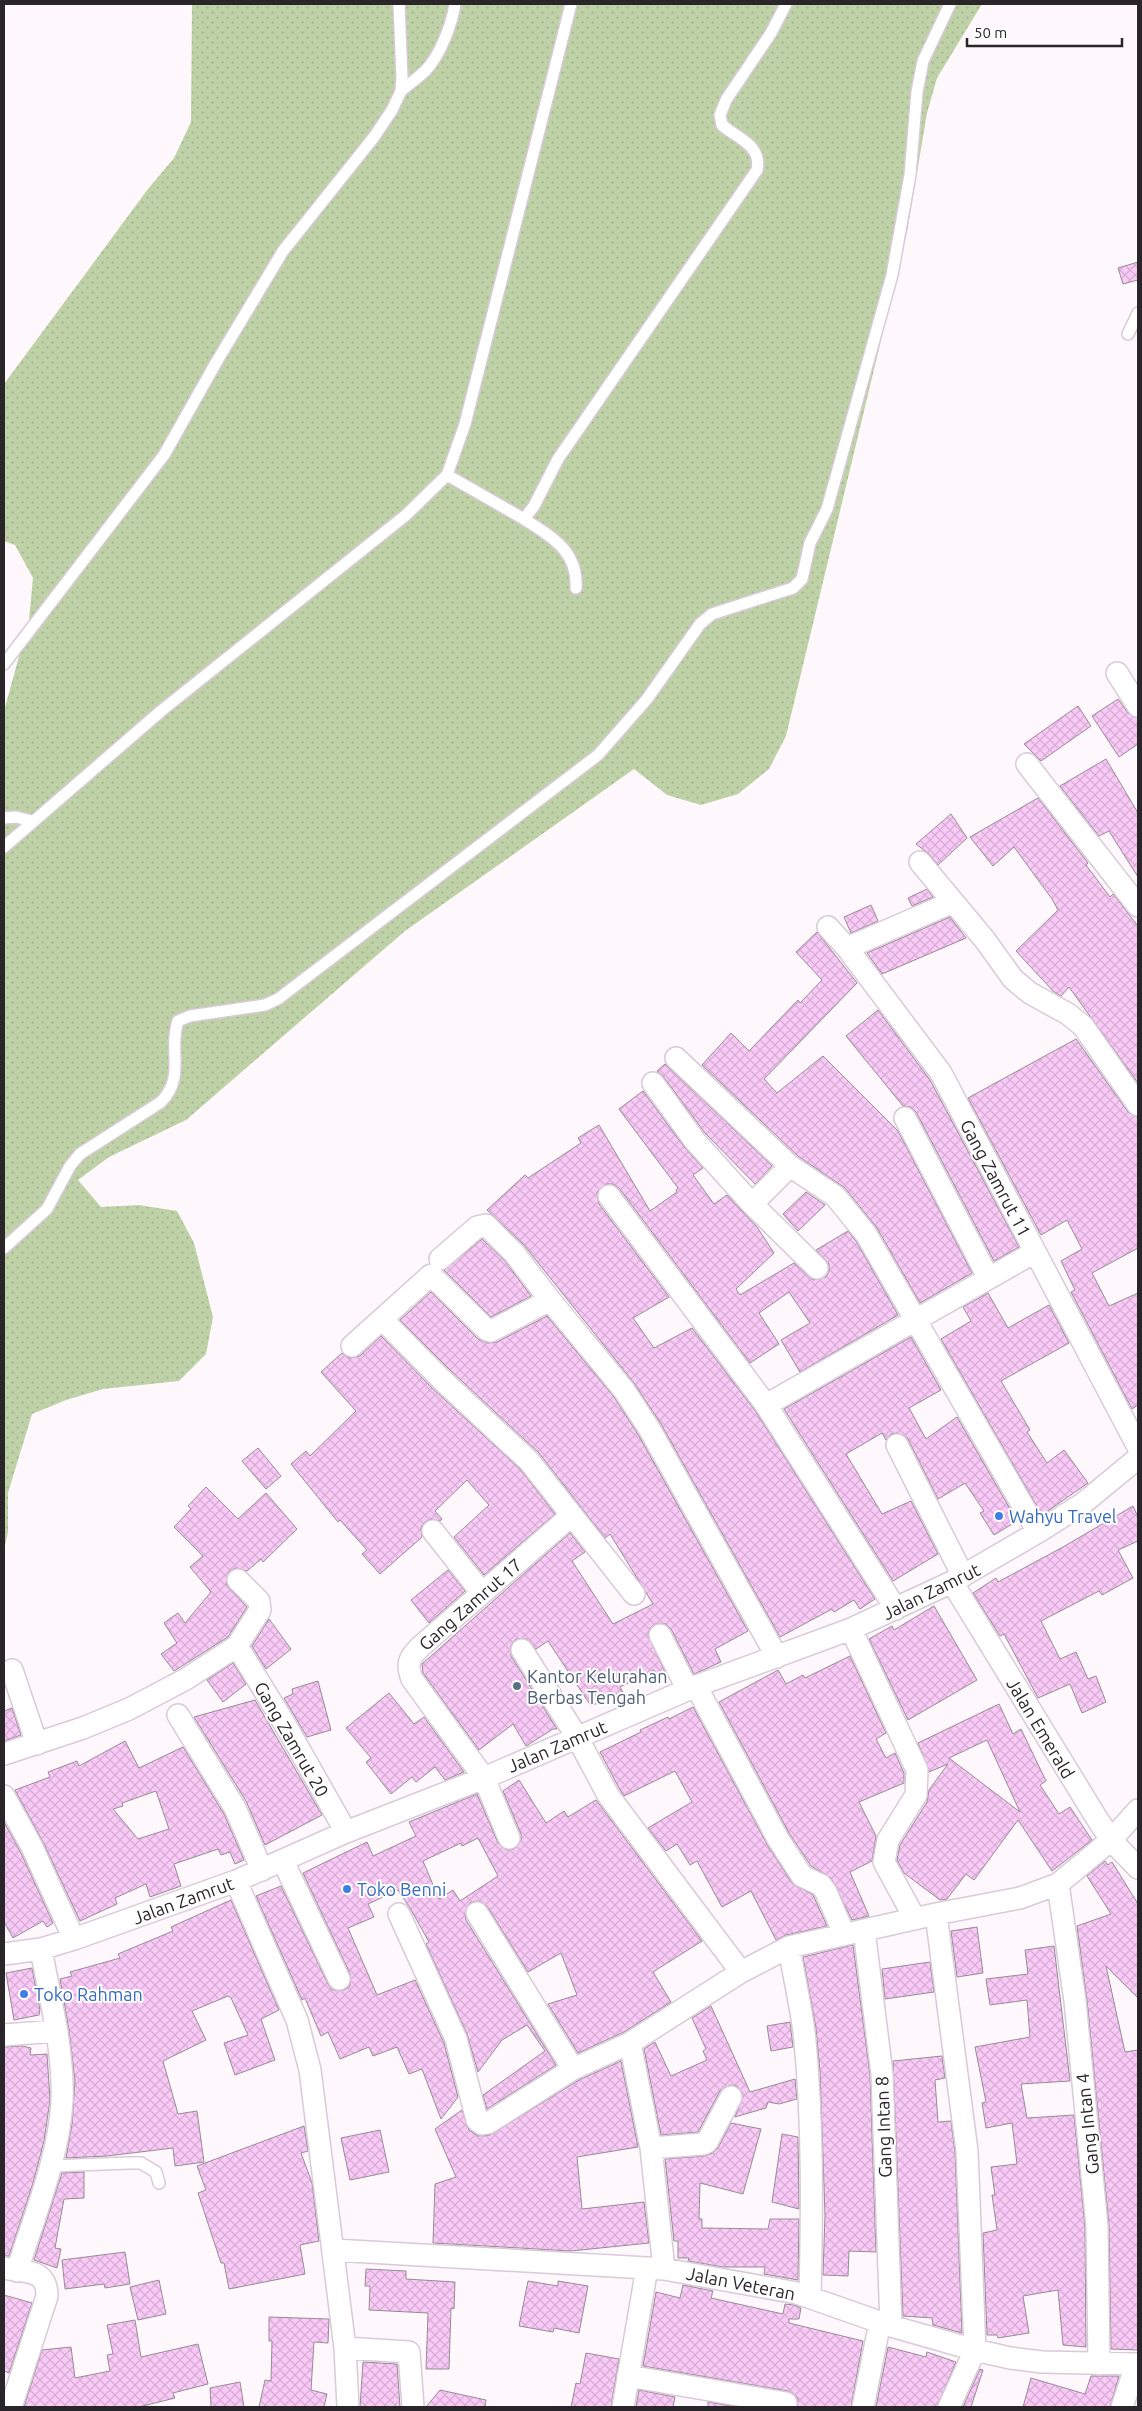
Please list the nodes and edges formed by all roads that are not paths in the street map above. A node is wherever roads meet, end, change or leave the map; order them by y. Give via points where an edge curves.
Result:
1 (399, 4) edge
2 (455, 4) edge
3 (571, 4) edge
4 (786, 4) edge
5 (950, 4) edge
6 (401, 91) junction
7 (1138, 313) edge
8 (1128, 334) dead end
9 (447, 475) junction
10 (524, 519) junction
11 (576, 588) dead end
12 (4, 664) edge
13 (1117, 673) dead end
14 (1138, 706) edge
15 (1027, 764) dead end
16 (4, 818) edge
17 (32, 821) junction
18 (4, 847) edge
19 (920, 862) dead end
20 (953, 902) junction
21 (1138, 906) edge
22 (828, 927) dead end
23 (847, 948) junction
24 (676, 1058) dead end
25 (653, 1083) dead end
26 (1138, 1105) edge
27 (905, 1118) dead end
28 (790, 1166) junction
29 (609, 1196) dead end
30 (752, 1204) junction
31 (4, 1248) edge
32 (1035, 1252) junction
33 (440, 1259) dead end
34 (818, 1268) dead end
35 (988, 1277) junction
36 (550, 1300) junction
37 (382, 1319) junction
38 (915, 1319) junction
39 (352, 1346) dead end
40 (766, 1405) junction
41 (897, 1445) dead end
42 (1138, 1447) edge
43 (1138, 1458) edge
44 (572, 1515) junction
45 (433, 1531) dead end
46 (1038, 1532) junction
47 (957, 1579) junction
48 (238, 1580) dead end
49 (482, 1593) junction
50 (634, 1594) dead end
51 (896, 1608) junction
52 (851, 1629) junction
53 (660, 1635) dead end
54 (237, 1646) junction
55 (522, 1650) dead end
56 (777, 1657) junction
57 (12, 1670) dead end
58 (692, 1688) junction
59 (178, 1715) dead end
60 (577, 1737) junction
61 (37, 1744) junction
62 (4, 1754) edge
63 (484, 1778) junction
64 (4, 1796) edge
65 (1138, 1810) edge
66 (346, 1832) junction
67 (509, 1838) dead end
68 (1111, 1840) junction
69 (282, 1861) junction
70 (1138, 1868) edge
71 (262, 1870) junction
72 (236, 1881) junction
73 (1058, 1884) junction
74 (477, 1913) dead end
75 (399, 1914) dead end
76 (936, 1914) junction
77 (915, 1919) junction
78 (854, 1932) junction
79 (74, 1939) junction
80 (789, 1947) junction
81 (41, 1949) junction
82 (4, 1954) edge
83 (741, 1972) junction
84 (338, 1980) dead end
85 (57, 2031) junction
86 (4, 2034) edge
87 (630, 2043) junction
88 (573, 2069) junction
89 (731, 2096) dead end
90 (651, 2148) junction
91 (50, 2166) junction
92 (159, 2183) dead end
93 (334, 2250) junction
94 (656, 2268) junction
95 (10, 2270) edge
96 (810, 2297) junction
97 (886, 2324) junction
98 (345, 2348) junction
99 (975, 2350) junction
100 (1099, 2364) junction
101 (1137, 2364) edge
102 (628, 2376) junction
103 (786, 2403) dead end
104 (11, 2407) edge
105 (348, 2407) edge
106 (413, 2407) edge
107 (623, 2407) edge
108 (863, 2407) edge
109 (949, 2407) edge
110 (1122, 2407) edge

1 - 6 lane
2 - 6 lane via 454,15 426,70
3 - 9 lane via 465,424
4 - 10 lane via 771,33 726,100 720,115 722,125 753,148 759,160 757,170 558,459
5 - 31 lane via 923,61 910,174 892,275 827,509 810,543 802,578 793,588 712,614 700,624 647,699 598,756 278,999 265,1005 190,1016 178,1021 172,1091 161,1102 80,1154 47,1209
6 - 12 lane via 374,137 283,251 164,455
7 - 8 lane
9 - 10 lane
9 - 17 lane via 406,514 161,711
10 - 11 lane via 557,541 568,553 574,563
13 - 14 street
15 - 21 street
16 - 17 lane
17 - 18 lane
19 - 20 street
20 - 23 street
20 - 26 street via 986,940 998,962 1013,979 1082,1026
22 - 23 street, Gang Zamrut 11
23 - 32 street, Gang Zamrut 11 via 941,1073
24 - 28 street
25 - 30 street via 695,1141
27 - 35 street
28 - 30 street
28 - 38 street via 835,1196 851,1214
29 - 40 street
30 - 34 street
32 - 35 street
32 - 42 street, Gang Zamrut 11
33 - 36 street via 477,1228 486,1225 514,1252
35 - 38 street
36 - 37 street via 491,1331 432,1274
36 - 56 street via 624,1390 650,1430
37 - 39 street
37 - 44 street via 528,1461
38 - 40 street
38 - 46 street
40 - 51 street
41 - 47 street, Jalan Emerald
43 - 46 street, Jalan Zamrut via 1081,1505
44 - 49 street, Gang Zamrut 17
44 - 50 street
45 - 49 street
46 - 47 street, Jalan Zamrut
47 - 51 street, Jalan Zamrut
47 - 68 street, Jalan Emerald
48 - 54 street via 261,1605
49 - 63 street, Gang Zamrut 17 via 420,1647 408,1663 412,1679
51 - 52 street, Jalan Zamrut
52 - 56 street, Jalan Zamrut
52 - 77 street via 917,1770 916,1794 888,1840 884,1860
53 - 58 street, Gang Intan 8
54 - 61 street via 186,1679 129,1709
54 - 66 street, Gang Zamrut 20
55 - 60 street
56 - 58 street, Jalan Zamrut
57 - 61 street
58 - 60 street, Jalan Zamrut
58 - 78 street, Gang Intan 8 via 802,1876 821,1886
59 - 71 street via 235,1808
60 - 63 street, Jalan Zamrut
60 - 83 street via 623,1816
61 - 62 street
63 - 66 street, Jalan Zamrut
63 - 67 street
64 - 79 street via 32,1847
65 - 68 street
66 - 69 street, Jalan Zamrut
68 - 70 street, Jalan Emerald
68 - 73 street
69 - 71 street, Jalan Zamrut
69 - 84 street
71 - 72 street, Jalan Zamrut
72 - 79 street, Jalan Zamrut
72 - 93 street via 285,1990 304,2045
73 - 76 street via 1020,1898
73 - 100 street, Gang Intan 4 via 1074,2001 1097,2226
74 - 88 street
75 - 88 street via 456,2039 479,2123 488,2123
76 - 77 street
76 - 99 street via 967,2151
77 - 78 street
78 - 80 street
78 - 97 street, Gang Intan 8 via 882,2074
79 - 81 street, Jalan Zamrut
80 - 83 street
80 - 96 street via 805,2039 809,2103 812,2181
81 - 82 street, Jalan Zamrut
81 - 85 street
83 - 87 street
85 - 86 street
85 - 91 street via 62,2102
87 - 88 street
87 - 90 street
89 - 90 street via 704,2144
90 - 94 street
91 - 92 lane via 141,2163 156,2172
91 - 95 street
93 - 94 street, Jalan Veteran
93 - 98 street
94 - 96 street, Jalan Veteran
94 - 102 street
95 - 104 street via 42,2277 48,2296
96 - 97 street, Jalan Veteran
97 - 99 street, Jalan Veteran
97 - 108 street, Gang Intan 8
98 - 105 street
98 - 106 street via 410,2352
99 - 100 street, Jalan Veteran via 1042,2362
99 - 109 street
100 - 101 street, Jalan Veteran
101 - 110 street
102 - 103 street
102 - 107 street

